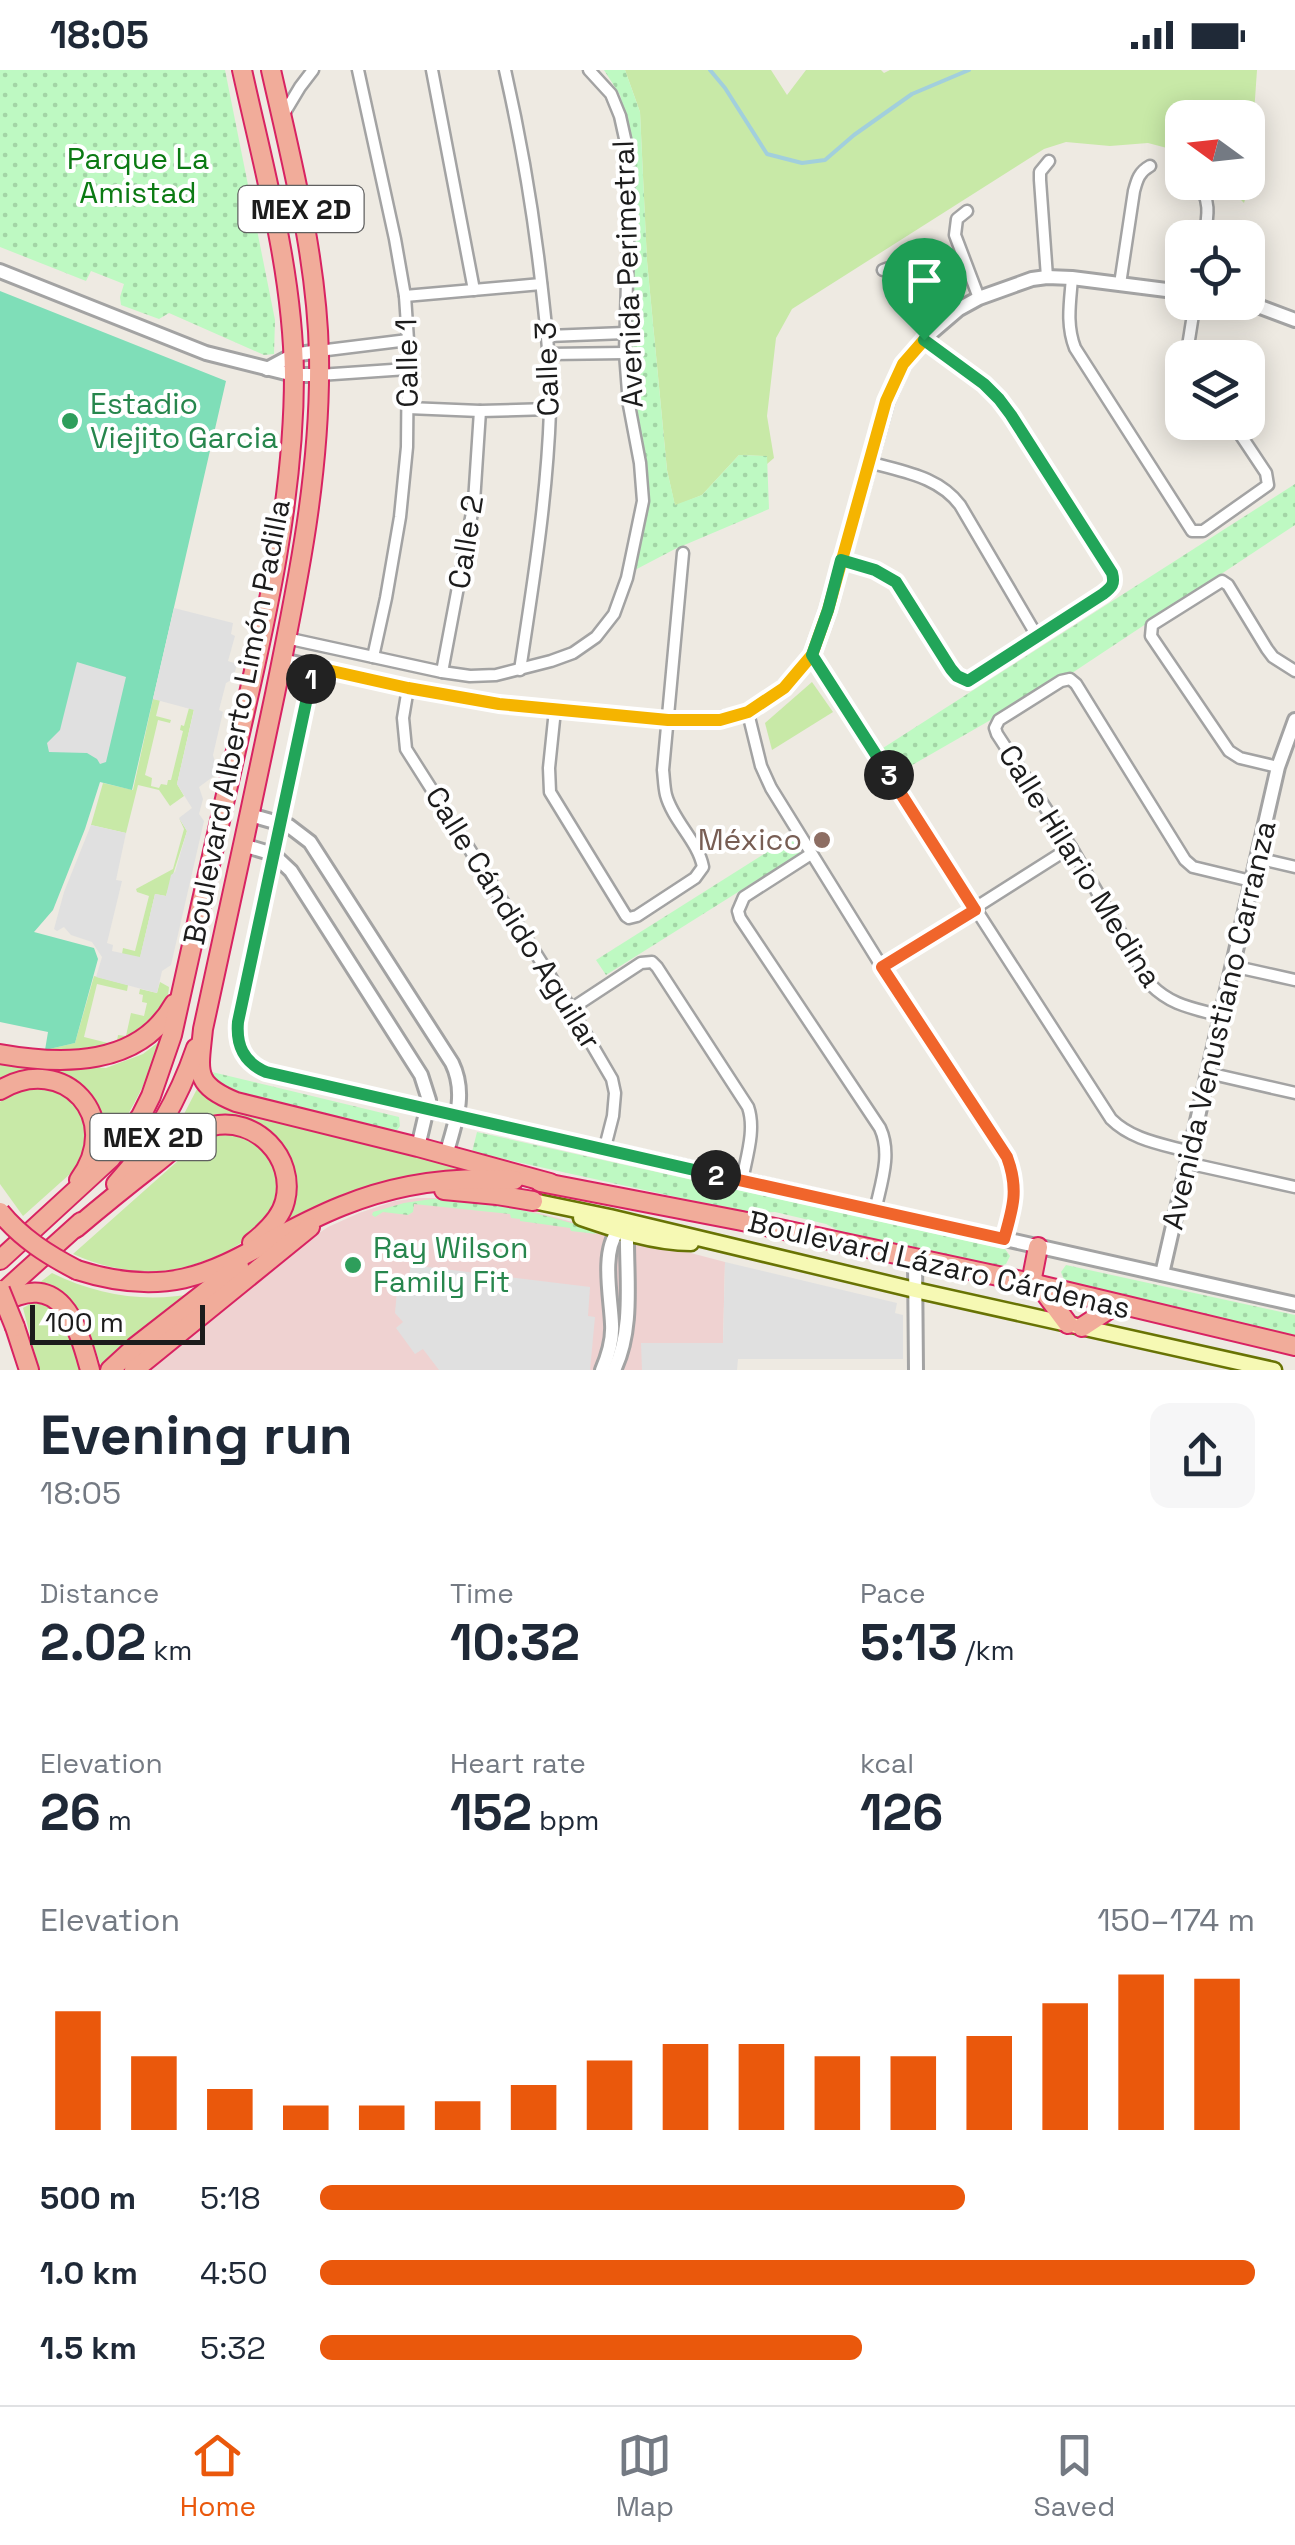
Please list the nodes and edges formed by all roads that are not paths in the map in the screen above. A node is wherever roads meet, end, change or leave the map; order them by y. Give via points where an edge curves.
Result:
1 (242, 70) edge
2 (271, 70) edge
3 (313, 70) edge
4 (358, 70) edge
5 (432, 70) edge
6 (505, 70) edge
7 (589, 70) edge
8 (282, 118) junction
9 (1049, 161) dead end
10 (1150, 166) dead end
11 (967, 211) dead end
12 (883, 270) dead end
13 (0, 271) edge
14 (1047, 277) junction
15 (1072, 278) junction
16 (542, 284) junction
17 (1120, 284) junction
18 (474, 290) junction
19 (1165, 290) edge
20 (406, 296) junction
21 (979, 298) junction
22 (1265, 309) edge
23 (1295, 320) edge
24 (944, 321) junction
25 (625, 333) junction
26 (548, 336) junction
27 (408, 340) junction
28 (924, 340) junction
29 (319, 351) junction
30 (626, 353) junction
31 (550, 354) junction
32 (293, 356) junction
33 (407, 368) junction
34 (267, 369) junction
35 (294, 375) junction
36 (319, 375) junction
37 (408, 408) junction
38 (550, 409) junction
39 (480, 410) junction
40 (1244, 440) edge
41 (869, 462) junction
42 (683, 553) dead end
43 (841, 560) junction
44 (1037, 636) junction
45 (286, 638) junction
46 (812, 655) junction
47 (373, 657) junction
48 (282, 660) junction
49 (314, 667) junction
50 (520, 670) junction
51 (1295, 670) edge
52 (442, 672) junction
53 (408, 688) junction
54 (555, 710) junction
55 (748, 712) junction
56 (668, 720) junction
57 (1295, 720) edge
58 (1289, 752) edge
59 (1278, 767) junction
60 (250, 815) junction
61 (280, 823) junction
62 (243, 845) junction
63 (1071, 847) junction
64 (274, 854) junction
65 (811, 854) junction
66 (1257, 858) junction
67 (1295, 867) edge
68 (1251, 881) junction
69 (975, 910) junction
70 (1232, 966) junction
71 (882, 967) junction
72 (1295, 980) edge
73 (182, 991) junction
74 (571, 1009) junction
75 (1221, 1016) junction
76 (203, 1029) junction
77 (0, 1054) edge
78 (1208, 1073) junction
79 (0, 1090) edge
80 (1295, 1092) edge
81 (428, 1110) junction
82 (456, 1117) junction
83 (418, 1147) junction
84 (604, 1151) junction
85 (446, 1154) junction
86 (1188, 1158) junction
87 (742, 1181) junction
88 (550, 1184) junction
89 (1295, 1187) edge
90 (394, 1190) junction
91 (533, 1201) junction
92 (876, 1211) junction
93 (0, 1212) edge
94 (326, 1213) junction
95 (38, 1225) junction
96 (76, 1228) junction
97 (618, 1235) junction
98 (280, 1236) junction
99 (1004, 1239) junction
100 (716, 1243) junction
101 (1038, 1247) junction
102 (2, 1259) edge
103 (915, 1259) junction
104 (211, 1272) junction
105 (1162, 1274) junction
106 (1035, 1284) junction
107 (915, 1290) junction
108 (0, 1292) edge
109 (0, 1304) edge
110 (1116, 1304) junction
111 (1295, 1304) edge
112 (1075, 1326) junction
113 (15, 1327) junction
114 (617, 1342) junction
115 (1295, 1346) edge
116 (20, 1370) edge
117 (29, 1370) edge
118 (90, 1370) edge
119 (110, 1370) edge
120 (134, 1370) edge
121 (602, 1370) edge
122 (614, 1370) edge
123 (916, 1370) edge
124 (1274, 1370) edge

1 - 32 highway, Boulevard Alberto Limón Padilla / MEX 2D via 277,228
2 - 8 highway, Boulevard Alberto Limón Padilla / MEX 2D
3 - 8 street
4 - 20 street, Calle 1
5 - 18 street
6 - 16 street, Calle 3
7 - 25 street, Avenida Perimetral via 611,94 626,143
8 - 29 highway, Boulevard Alberto Limón Padilla / MEX 2D
9 - 14 street via 1040,172
10 - 17 street via 1134,191
11 - 21 street via 955,234
12 - 24 street via 902,266
13 - 34 street via 147,331
14 - 15 street
14 - 21 street
15 - 17 street
15 - 40 street via 1068,316 1075,348 1192,531 1203,531 1268,486
16 - 18 street
16 - 26 street, Calle 3
17 - 19 street
18 - 20 street
20 - 27 street, Calle 1
21 - 24 street
22 - 23 street
24 - 28 street
25 - 26 street
25 - 30 street, Avenida Perimetral
26 - 31 street, Calle 3
27 - 29 street
27 - 33 street, Calle 1
28 - 41 street via 895,381
28 - 44 street via 984,384 1011,415 1112,573 1112,587
29 - 32 street
29 - 36 highway, Boulevard Alberto Limón Padilla / MEX 2D
30 - 31 street
30 - 50 street, Avenida Perimetral via 642,501 627,578 614,614 596,636 573,653
31 - 38 street, Calle 3
32 - 34 street
32 - 35 highway, Boulevard Alberto Limón Padilla / MEX 2D
33 - 36 street
33 - 37 street, Calle 1
34 - 35 street
35 - 36 street
35 - 73 highway, Boulevard Alberto Limón Padilla / MEX 2D via 290,459 269,600
36 - 45 highway, Boulevard Alberto Limón Padilla / MEX 2D via 310,500
37 - 39 street
37 - 47 street, Calle 1 via 400,517
38 - 39 street
38 - 50 street, Calle 3 via 544,508
39 - 52 street, Calle 2 via 474,502
41 - 43 street
41 - 44 street via 950,492
42 - 56 street
43 - 44 street via 896,582 957,676 968,681
43 - 46 street
45 - 47 street, Avenida Perimetral
45 - 48 highway, Boulevard Alberto Limón Padilla / MEX 2D
46 - 55 street via 784,688
46 - 69 street
47 - 52 street, Avenida Perimetral
48 - 49 street
48 - 60 highway, Boulevard Alberto Limón Padilla / MEX 2D
49 - 53 street
49 - 61 street
50 - 52 street, Avenida Perimetral
51 - 59 street via 1268,650 1228,585 1218,582 1152,625 1151,636 1229,750
53 - 54 street
53 - 74 street, Calle Cándido Aguilar via 406,749
54 - 56 street
54 - 56 street via 550,792 629,918 703,867 664,792
55 - 56 street via 720,720
55 - 65 street via 765,777
57 - 58 street, Avenida Venustiano Carranza
58 - 59 street, Avenida Venustiano Carranza
59 - 66 street, Avenida Venustiano Carranza
60 - 61 street
60 - 62 highway, Boulevard Alberto Limón Padilla / MEX 2D
61 - 64 street
61 - 82 street via 310,842 452,1063 461,1096
62 - 64 street
62 - 76 highway, Boulevard Alberto Limón Padilla / MEX 2D
63 - 68 street, Calle Hilario Medina via 995,728 998,720 1070,680 1184,860
63 - 69 street
63 - 75 street, Calle Hilario Medina via 1151,985 1164,998
64 - 81 street via 298,880 421,1075
64 - 81 street via 238,1022 244,1056 266,1072
65 - 71 street
65 - 92 street via 744,897 738,911 880,1128 886,1151
66 - 67 street
66 - 68 street, Avenida Venustiano Carranza
68 - 70 street, Avenida Venustiano Carranza
69 - 71 street
69 - 86 street via 1111,1119
70 - 72 street
70 - 75 street, Avenida Venustiano Carranza
71 - 99 street via 1007,1157 1015,1194
73 - 77 highway, MEX 2D via 156,1029 122,1050 56,1061
73 - 95 highway, Boulevard Alberto Limón Padilla via 141,1116 111,1158
74 - 84 street, Calle Cándido Aguilar via 612,1079 613,1116
74 - 87 street via 652,962 748,1107
75 - 78 street, Avenida Venustiano Carranza
76 - 83 highway via 202,1079 223,1097
76 - 96 highway, MEX 2D via 156,1132
78 - 80 street
78 - 86 street, Avenida Venustiano Carranza
79 - 95 highway via 24,1079 54,1081 72,1090 92,1114 96,1142 88,1169
81 - 82 street
81 - 83 street
82 - 84 street
82 - 85 street
83 - 85 highway
84 - 87 street
85 - 88 highway
86 - 89 street
86 - 105 street, Avenida Venustiano Carranza
87 - 92 street
88 - 90 highway, Boulevard Lázaro Cárdenas via 460,1179
88 - 103 highway, Boulevard Lázaro Cárdenas
90 - 91 highway
90 - 94 highway, Boulevard Lázaro Cárdenas
91 - 97 main road
91 - 100 main road, Boulevard Lázaro Cárdenas
92 - 99 street
93 - 104 highway, bridge via 34,1244 77,1270 143,1283
94 - 98 highway, Boulevard Lázaro Cárdenas
94 - 120 highway
95 - 102 highway
96 - 104 highway via 197,1132 224,1124 251,1130 282,1160 285,1200 265,1232
96 - 108 highway, MEX 2D
97 - 100 main road
97 - 114 street via 608,1261
97 - 114 street via 627,1241
98 - 104 highway, Boulevard Lázaro Cárdenas
98 - 119 highway
99 - 101 street
100 - 107 main road, Boulevard Lázaro Cárdenas
101 - 105 street
101 - 106 highway
103 - 106 highway, Boulevard Lázaro Cárdenas
103 - 107 street
105 - 111 street
106 - 110 highway, Boulevard Lázaro Cárdenas
106 - 112 highway
107 - 112 main road, Boulevard Lázaro Cárdenas
107 - 123 street
108 - 113 highway, MEX 2D, bridge
109 - 118 highway via 25,1292 59,1302 76,1324
110 - 112 highway
110 - 115 highway, Boulevard Lázaro Cárdenas
112 - 124 main road, Boulevard Lázaro Cárdenas
113 - 116 highway, MEX 2D
113 - 117 highway
114 - 121 street
114 - 122 street

